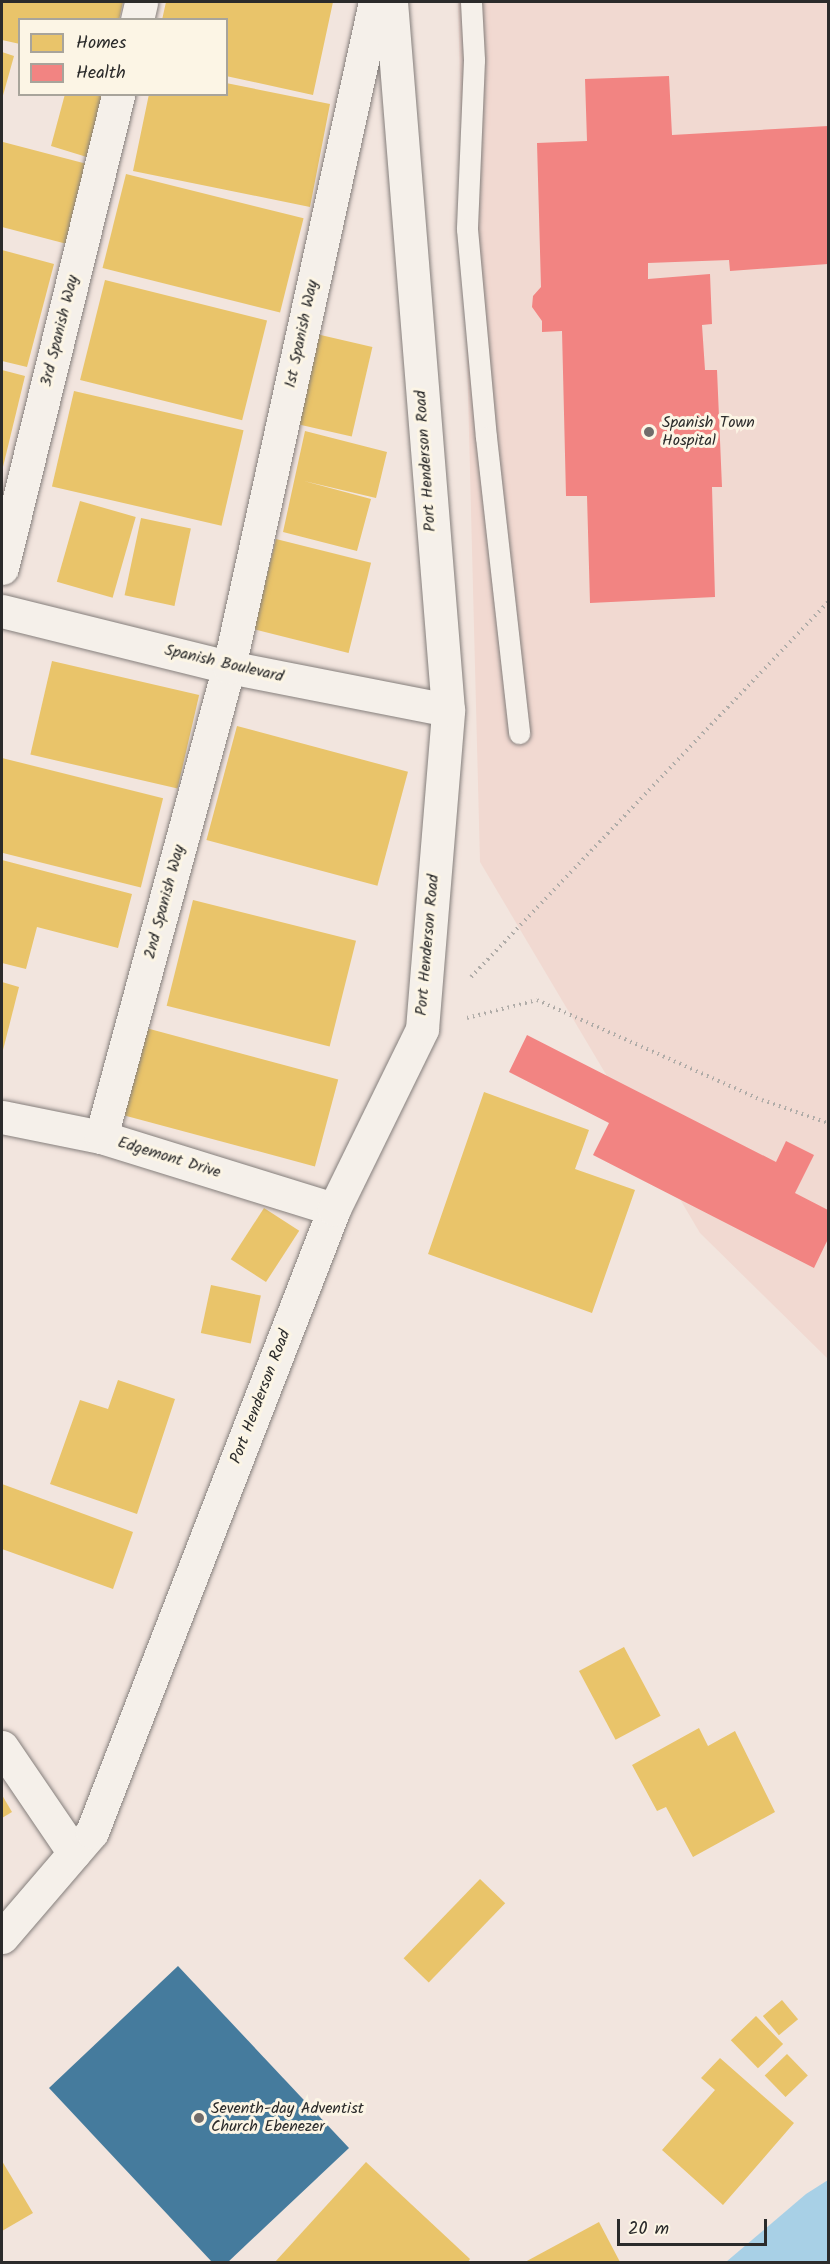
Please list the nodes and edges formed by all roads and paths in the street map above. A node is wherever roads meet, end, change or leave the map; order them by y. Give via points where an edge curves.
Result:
1 (141, 2) edge
2 (375, 2) edge
3 (391, 2) edge
4 (471, 2) edge
5 (137, 18) edge
6 (118, 96) edge
7 (2, 568) edge
8 (828, 602) edge
9 (2, 611) edge
10 (230, 667) junction
11 (448, 710) junction
12 (519, 733) dead end
13 (422, 1029) junction
14 (2, 1117) edge
15 (828, 1123) edge
16 (100, 1137) junction
17 (334, 1209) junction
18 (2, 1747) edge
19 (74, 1853) junction
20 (2, 1936) edge

1 - 5 street
2 - 10 street, 1st Spanish Way
3 - 11 street, Port Henderson Road
4 - 12 lane via 474,60 467,229
6 - 7 street, 3rd Spanish Way
8 - 13 path
9 - 10 street, Spanish Boulevard
10 - 11 street, Spanish Boulevard
10 - 16 street, 2nd Spanish Way
11 - 13 street, Port Henderson Road
13 - 15 path via 537,1000 762,1100
13 - 17 street, Port Henderson Road
14 - 16 street, Edgemont Drive
16 - 17 street, Edgemont Drive
17 - 19 street, Port Henderson Road via 92,1832
18 - 19 street
19 - 20 street, Port Henderson Road

